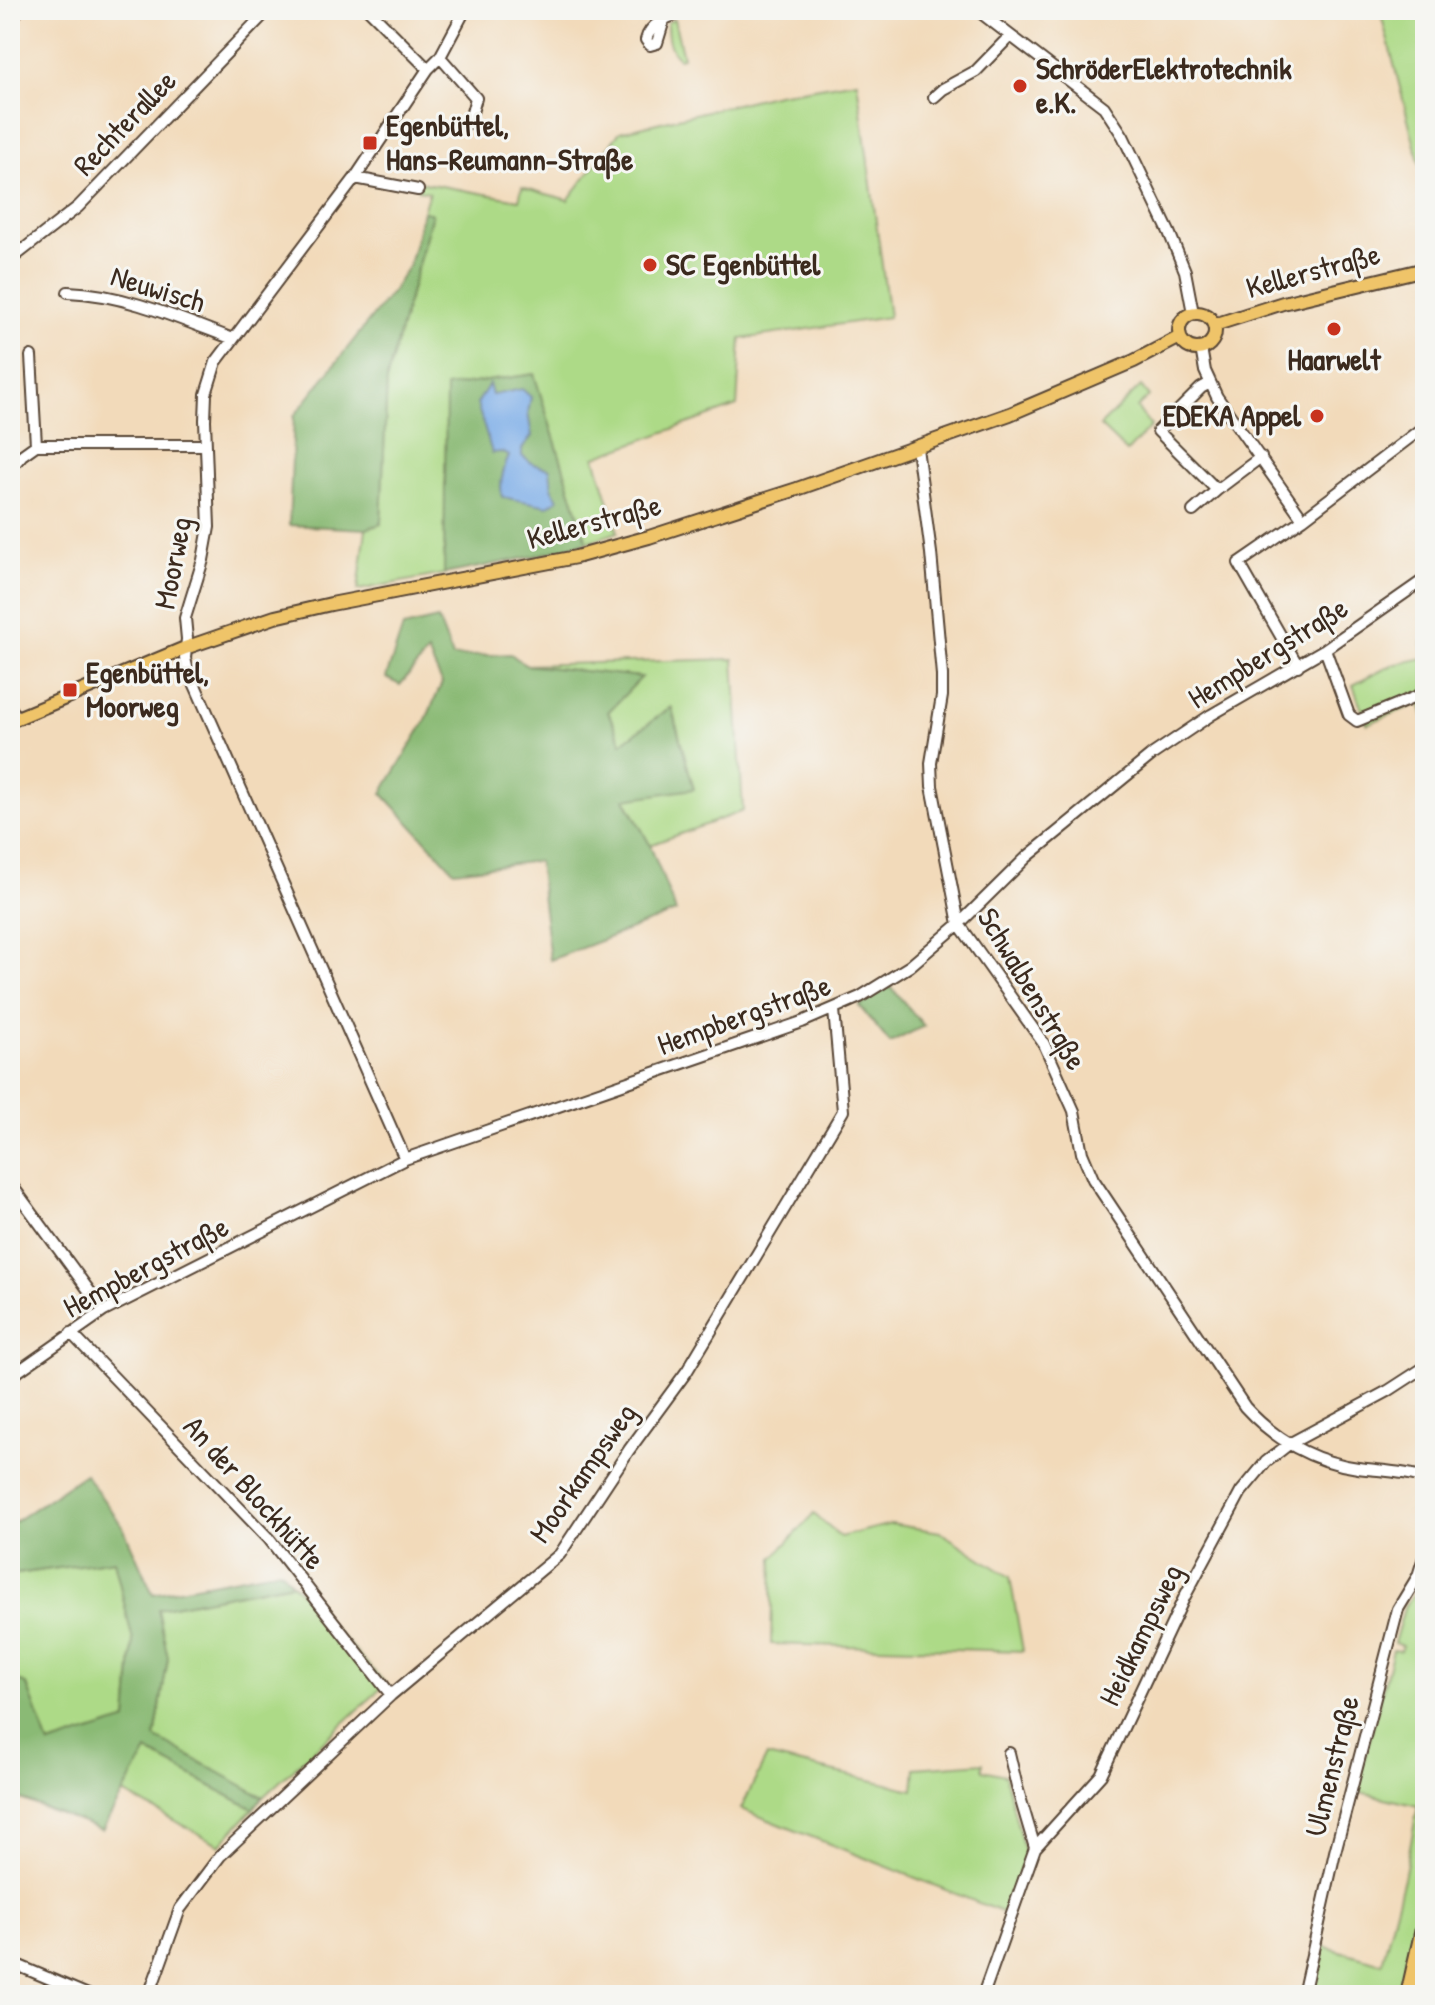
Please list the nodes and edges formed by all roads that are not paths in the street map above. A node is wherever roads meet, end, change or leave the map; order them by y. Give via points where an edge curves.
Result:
1 (19, 10) edge
2 (268, 10) edge
3 (369, 10) edge
4 (465, 10) edge
5 (695, 10) edge
6 (977, 10) edge
7 (10, 19) edge
8 (664, 20) dead end
9 (1010, 36) junction
10 (440, 57) junction
11 (428, 69) junction
12 (934, 97) dead end
13 (460, 126) dead end
14 (355, 178) junction
15 (418, 190) dead end
16 (10, 260) edge
17 (1425, 269) edge
18 (68, 292) dead end
19 (1193, 313) junction
20 (1214, 325) junction
21 (1180, 337) junction
22 (233, 339) junction
23 (1201, 348) junction
24 (31, 356) dead end
25 (1210, 383) junction
26 (1425, 426) edge
27 (36, 445) junction
28 (205, 445) junction
29 (917, 448) junction
30 (1261, 457) junction
31 (10, 469) edge
32 (1217, 490) junction
33 (1193, 511) dead end
34 (1303, 519) junction
35 (1425, 579) edge
36 (185, 648) junction
37 (1325, 649) junction
38 (1298, 666) junction
39 (1425, 693) edge
40 (12, 715) edge
41 (959, 924) junction
42 (834, 1010) junction
43 (405, 1159) junction
44 (10, 1183) edge
45 (104, 1311) junction
46 (71, 1333) junction
47 (1425, 1367) edge
48 (10, 1377) edge
49 (1289, 1444) junction
50 (1425, 1478) edge
51 (1425, 1554) edge
52 (391, 1695) junction
53 (1009, 1753) dead end
54 (1035, 1848) junction
55 (1425, 1920) edge
56 (10, 1962) edge
57 (1425, 1981) edge
58 (88, 1995) edge
59 (149, 1995) edge
60 (983, 1995) edge
61 (1303, 1995) edge
62 (1408, 1995) edge
63 (1421, 1995) edge

1 - 7 street
2 - 16 street, Rechterallee via 78,207
3 - 11 street
4 - 10 street, Moorweg
5 - 8 street
6 - 9 street
9 - 12 street via 976,71
9 - 19 street via 1104,107 1169,232 1185,271
10 - 11 street, Moorweg
10 - 13 street via 476,98 469,123
11 - 14 street, Moorweg
14 - 15 street
14 - 22 street, Moorweg
17 - 20 main road, Kellerstraße
18 - 22 street, Neuwisch via 92,293 166,314
19 - 20 main road, Kellerstraße via 1206,315
19 - 21 main road via 1183,320
20 - 23 main road, Kellerstraße via 1210,343
21 - 23 main road via 1188,346
21 - 29 main road, Kellerstraße via 1010,414
22 - 28 street, Moorweg via 216,362 206,394
23 - 25 street
24 - 27 street
25 - 30 street
25 - 32 street via 1158,431
26 - 34 street
27 - 28 street
27 - 31 street
28 - 36 street, Moorweg via 209,527 185,618
29 - 36 main road, Kellerstraße via 624,544 286,615
29 - 41 street, Schwalbenstraße via 942,675 932,786
30 - 32 street
30 - 34 street
32 - 33 street
34 - 38 street via 1239,563
35 - 37 street, Hempbergstraße
36 - 40 main road, Kellerstraße
36 - 43 street, Moorweg via 187,667
37 - 38 street, Hempbergstraße
37 - 39 street via 1349,715 1357,721
38 - 41 street, Hempbergstraße via 1153,754 1027,857
41 - 42 street, Hempbergstraße via 892,979
41 - 49 street, Schwalbenstraße via 1044,1044 1074,1111 1093,1179 1245,1407
42 - 43 street, Hempbergstraße
42 - 52 street, Moorkampsweg via 843,1111 687,1371 560,1554
43 - 45 street, Hempbergstraße
44 - 45 street
45 - 46 street, Hempbergstraße
46 - 48 street, Hempbergstraße
46 - 52 street, An der Blockhütte via 269,1539
47 - 49 street, Heidkampsweg
49 - 50 street, Schwalbenstraße via 1333,1463
49 - 54 street, Heidkampsweg via 1252,1477 1228,1513 1101,1775
51 - 61 street, Ulmenstraße via 1398,1609
52 - 59 street, Moorkampsweg via 220,1856 180,1909
53 - 54 street
54 - 60 street, Heidkampsweg
55 - 62 highway
56 - 58 street
57 - 63 highway

